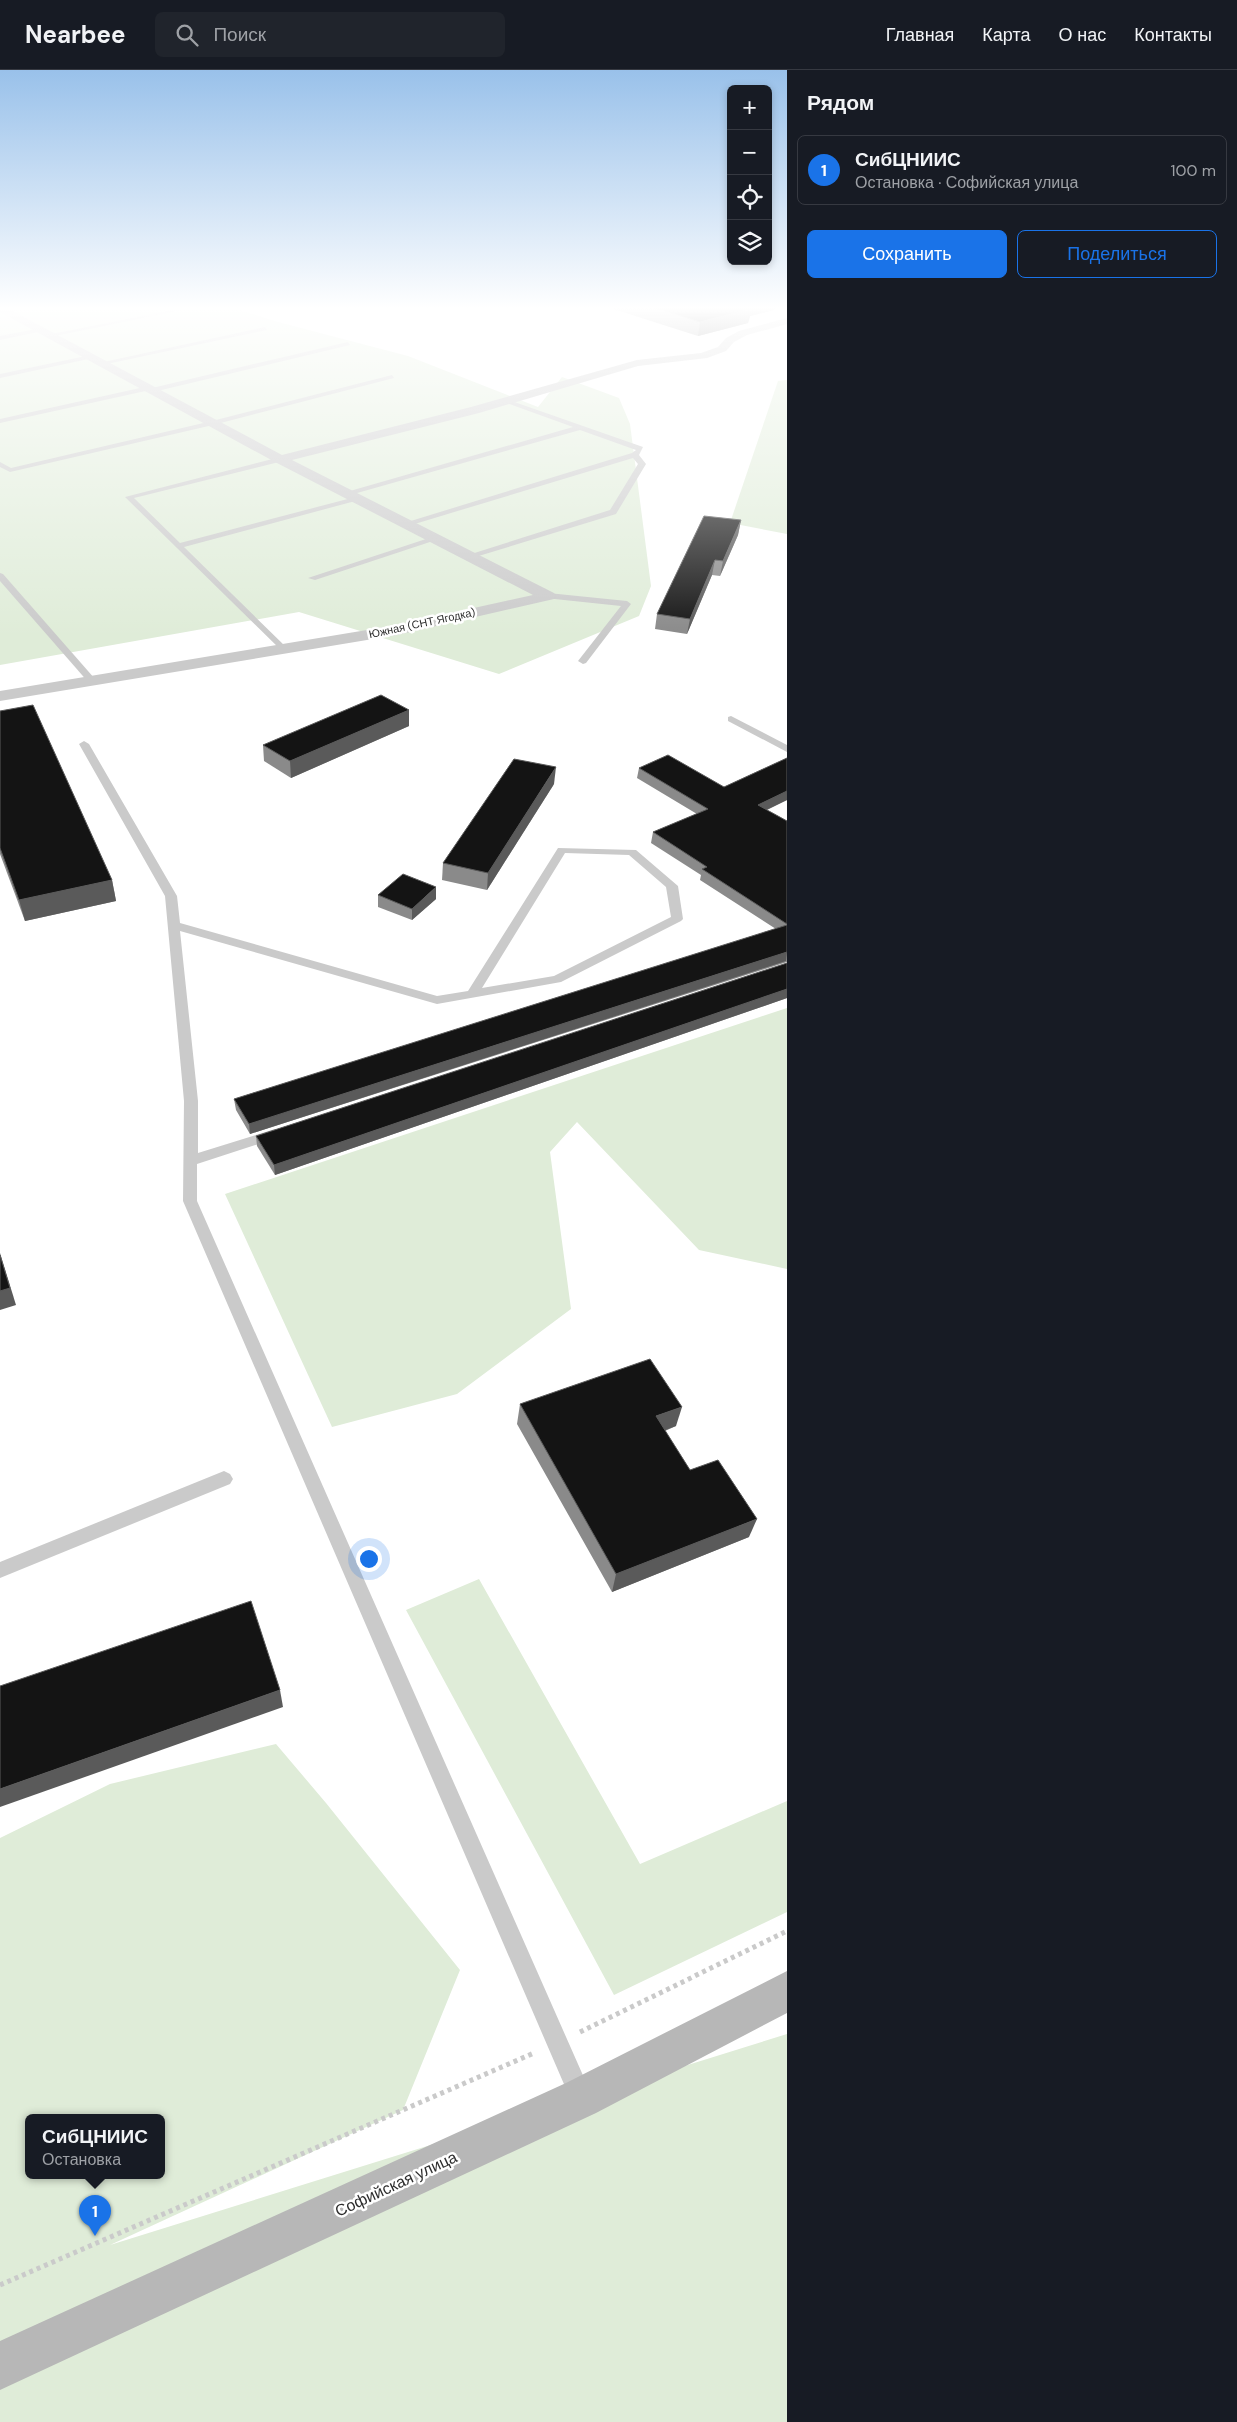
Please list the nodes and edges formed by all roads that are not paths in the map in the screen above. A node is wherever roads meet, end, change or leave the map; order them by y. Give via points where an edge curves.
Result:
1 (15, 418) edge
2 (203, 418) edge
3 (233, 418) edge
4 (441, 418) edge
5 (555, 418) edge
6 (0, 421) edge
7 (213, 423) junction
8 (582, 427) junction
9 (635, 455) junction
10 (280, 459) junction
11 (0, 464) edge
12 (351, 496) junction
13 (405, 524) junction
14 (435, 539) junction
15 (178, 546) junction
16 (469, 556) junction
17 (0, 576) edge
18 (312, 578) dead end
19 (548, 596) junction
20 (283, 649) junction
21 (582, 661) dead end
22 (92, 681) junction
23 (0, 696) edge
24 (731, 719) dead end
25 (84, 744) dead end
26 (787, 749) edge
27 (174, 924) junction
28 (473, 993) junction
29 (285, 1130) edge
30 (190, 1161) junction
31 (224, 1479) dead end
32 (0, 1570) edge
33 (787, 1991) edge
34 (582, 2098) junction
35 (0, 2366) edge

1 - 6 lane
2 - 7 street
3 - 7 lane
4 - 10 street
5 - 8 lane
7 - 10 street
7 - 11 lane via 10,470
8 - 9 lane via 640,449
8 - 12 lane
9 - 13 lane
9 - 16 lane via 642,464 613,512
10 - 12 street
10 - 15 lane via 129,497
12 - 13 street
12 - 15 lane
13 - 14 street
14 - 16 street
14 - 18 lane
15 - 20 lane
16 - 19 street
17 - 22 lane
19 - 20 street, Южная (СНТ Ягодка) via 397,630
19 - 21 lane via 627,604
20 - 22 street, Южная (СНТ Ягодка)
22 - 23 street, Южная (СНТ Ягодка)
24 - 26 lane
25 - 27 lane via 171,896
27 - 28 lane via 437,1000
27 - 30 lane via 191,1101
28 - 28 lane via 557,979 677,918 672,886 632,852 562,850
29 - 30 lane
30 - 34 lane via 190,1201
31 - 32 lane
33 - 34 main road, Софийская улица
34 - 35 main road, Софийская улица

